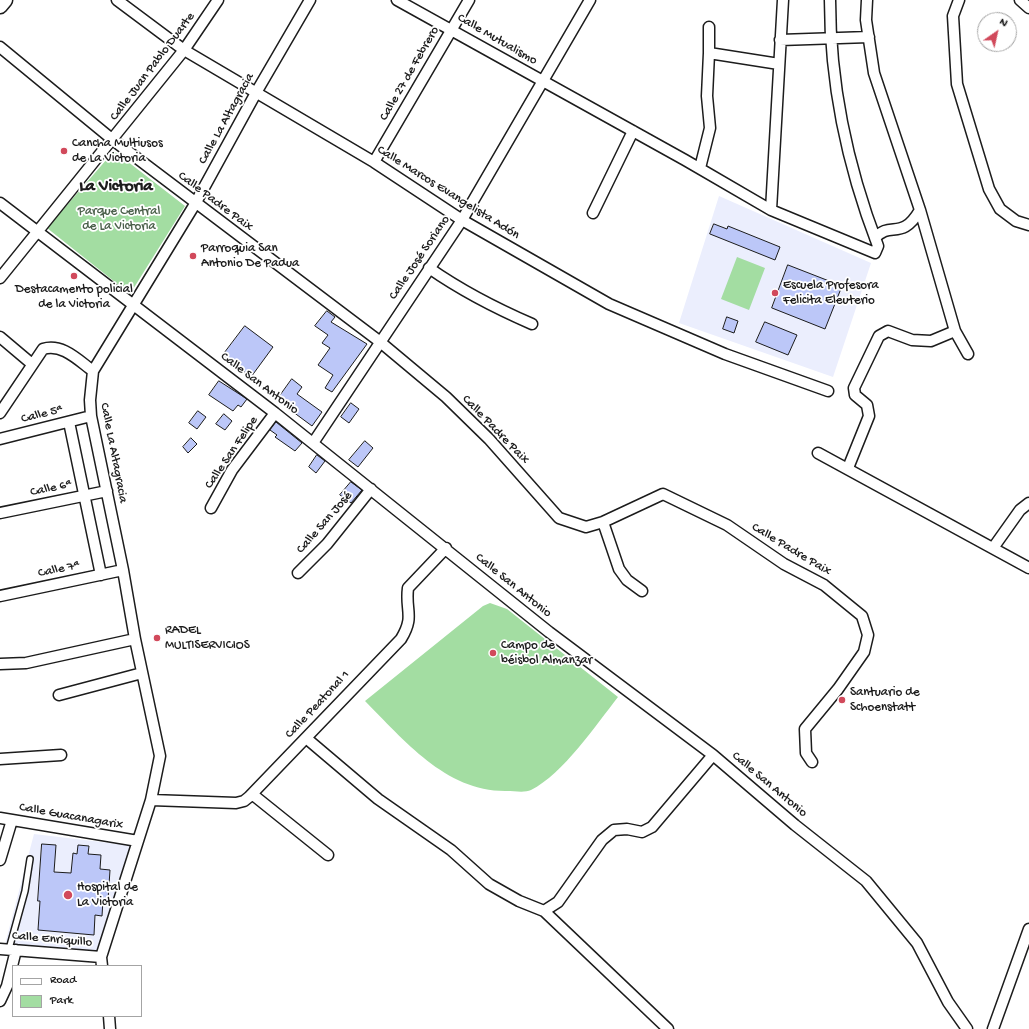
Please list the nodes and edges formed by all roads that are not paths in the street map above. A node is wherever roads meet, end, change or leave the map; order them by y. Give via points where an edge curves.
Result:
1 (5, 0) edge
2 (117, 0) edge
3 (218, 0) edge
4 (310, 0) edge
5 (397, 0) edge
6 (469, 0) edge
7 (590, 0) edge
8 (782, 0) edge
9 (830, 0) edge
10 (867, 0) edge
11 (959, 0) edge
12 (1020, 0) edge
13 (0, 6) edge
14 (1029, 8) edge
15 (709, 27) dead end
16 (451, 29) junction
17 (832, 37) junction
18 (869, 37) junction
19 (780, 40) junction
20 (0, 47) edge
21 (184, 50) junction
22 (709, 53) junction
23 (779, 64) junction
24 (542, 80) junction
25 (257, 91) junction
26 (633, 131) junction
27 (112, 140) junction
28 (374, 162) junction
29 (700, 168) junction
30 (0, 202) edge
31 (195, 204) junction
32 (771, 210) junction
33 (920, 210) junction
34 (593, 213) dead end
35 (462, 220) junction
36 (1029, 225) edge
37 (38, 230) junction
38 (875, 238) junction
39 (429, 268) junction
40 (0, 278) edge
41 (134, 306) junction
42 (532, 324) dead end
43 (955, 331) junction
44 (0, 337) edge
45 (379, 341) junction
46 (968, 354) dead end
47 (32, 364) junction
48 (93, 371) junction
49 (828, 391) dead end
50 (0, 413) edge
51 (275, 413) junction
52 (91, 416) junction
53 (69, 422) junction
54 (0, 436) edge
55 (313, 443) junction
56 (818, 453) dead end
57 (848, 468) junction
58 (371, 489) junction
59 (107, 491) junction
60 (86, 495) junction
61 (1029, 503) edge
62 (211, 508) dead end
63 (0, 513) edge
64 (603, 522) junction
65 (446, 548) junction
66 (993, 548) junction
67 (1029, 568) edge
68 (123, 570) junction
69 (298, 573) dead end
70 (101, 575) junction
71 (642, 591) dead end
72 (0, 596) edge
73 (135, 639) junction
74 (0, 664) edge
75 (142, 673) junction
76 (59, 695) dead end
77 (306, 738) junction
78 (713, 754) junction
79 (61, 755) dead end
80 (0, 759) edge
81 (812, 762) dead end
82 (252, 794) junction
83 (151, 800) junction
84 (0, 818) edge
85 (12, 820) junction
86 (138, 841) junction
87 (328, 855) dead end
88 (30, 859) dead end
89 (0, 860) edge
90 (544, 911) junction
91 (1029, 929) edge
92 (8, 949) edge
93 (102, 962) edge
94 (0, 1000) edge
95 (109, 1017) edge
96 (110, 1029) edge
97 (668, 1029) edge
98 (967, 1029) edge
99 (993, 1029) edge

1 - 13 main road
2 - 21 street, Calle Marcos Evangelista Adón
3 - 21 street, Calle Juan Pablo Duarte
4 - 25 street, Calle La Altagracia
5 - 16 street, Calle Mutualismo
6 - 16 street, Calle 27 de Febrero
7 - 24 street, Calle José Soriano
8 - 19 street
9 - 17 street
10 - 18 street via 866,20
11 - 36 street via 953,16 957,84 989,189 1000,209 1016,221
12 - 14 street
15 - 22 street
16 - 24 street, Calle Mutualismo
16 - 28 street, Calle 27 de Febrero
17 - 18 street
17 - 19 street
17 - 38 street via 836,92 853,173
18 - 33 street via 874,73
19 - 23 street
20 - 27 street, Calle Padre Paix
21 - 25 street, Calle Marcos Evangelista Adón
21 - 27 street, Calle Juan Pablo Duarte
22 - 23 street
22 - 29 street via 707,96 710,128
23 - 32 street
24 - 26 street, Calle Mutualismo
24 - 35 street, Calle José Soriano
25 - 28 street, Calle Marcos Evangelista Adón
25 - 31 street, Calle La Altagracia
26 - 29 street, Calle Mutualismo
26 - 34 street
27 - 31 street, Calle Padre Paix
27 - 37 street, Calle Juan Pablo Duarte
28 - 35 street, Calle Marcos Evangelista Adón
29 - 32 street, Calle Mutualismo
30 - 37 street, Calle San Antonio
31 - 41 street, Calle La Altagracia
31 - 45 street, Calle Padre Paix
32 - 38 street, Calle Mutualismo via 875,253 878,249
33 - 38 street via 908,227 887,229
33 - 43 street
35 - 39 street, Calle José Soriano
35 - 49 street, Calle Marcos Evangelista Adón via 609,304 725,354
37 - 40 street, Calle Juan Pablo Duarte
37 - 41 street, Calle San Antonio
39 - 42 street via 458,289
39 - 45 street, Calle José Soriano
41 - 48 street, Calle La Altagracia
41 - 51 street, Calle San Antonio
43 - 46 street
43 - 57 street via 931,342 912,340 888,331 878,336 854,388 855,396 867,405 869,416
44 - 47 street
45 - 55 street, Calle José Soriano
45 - 64 street, Calle Padre Paix via 446,397 489,439 559,518 586,527
47 - 48 street via 43,349 51,346 62,349
47 - 50 street
48 - 52 street, Calle La Altagracia
51 - 55 street, Calle San Antonio
51 - 62 street, Calle San Felipe via 232,470
52 - 53 street, Calle 5ª
52 - 59 street, Calle La Altagracia
53 - 54 street, Calle 5ª
53 - 60 street
55 - 58 street, Calle San Antonio
56 - 57 street
57 - 66 street
58 - 65 street, Calle San Antonio
58 - 69 street, Calle San José via 327,544
59 - 60 street, Calle 6ª
59 - 68 street, Calle La Altagracia
60 - 63 street, Calle 6ª
60 - 70 street
61 - 66 street via 1020,510
64 - 71 street via 619,569 627,580
64 - 81 street, Calle Padre Paix via 664,494 727,525 784,564 824,585 862,616 868,635 864,652 805,729 806,753
65 - 77 street, Calle Peatonal 1 via 408,588 410,616 408,627 401,639
65 - 78 street, Calle San Antonio via 549,632
66 - 67 street
68 - 70 street, Calle 7ª
68 - 73 street, Calle La Altagracia
70 - 72 street, Calle 7ª
73 - 74 street via 26,663
73 - 75 street, Calle La Altagracia
75 - 76 street
75 - 83 street, Calle La Altagracia via 160,756
77 - 82 street, Calle Peatonal 1
77 - 90 street via 378,799 451,850 489,884 519,901
78 - 90 street via 652,827 642,832 614,830 602,840 558,902
78 - 98 street, Calle San Antonio via 795,825 866,881 917,943 948,1002
79 - 80 street
82 - 83 street, Calle Peatonal 1 via 244,801 236,803
82 - 87 street
83 - 86 street, Calle La Altagracia
84 - 85 street, Calle Guacanagarix
85 - 86 street, Calle Guacanagarix
85 - 89 street
86 - 93 street, Calle La Altagracia
88 - 92 lane via 25,891
90 - 97 street
91 - 99 street
92 - 93 street, Calle Enriquillo
92 - 94 street via 7,986
95 - 96 street

